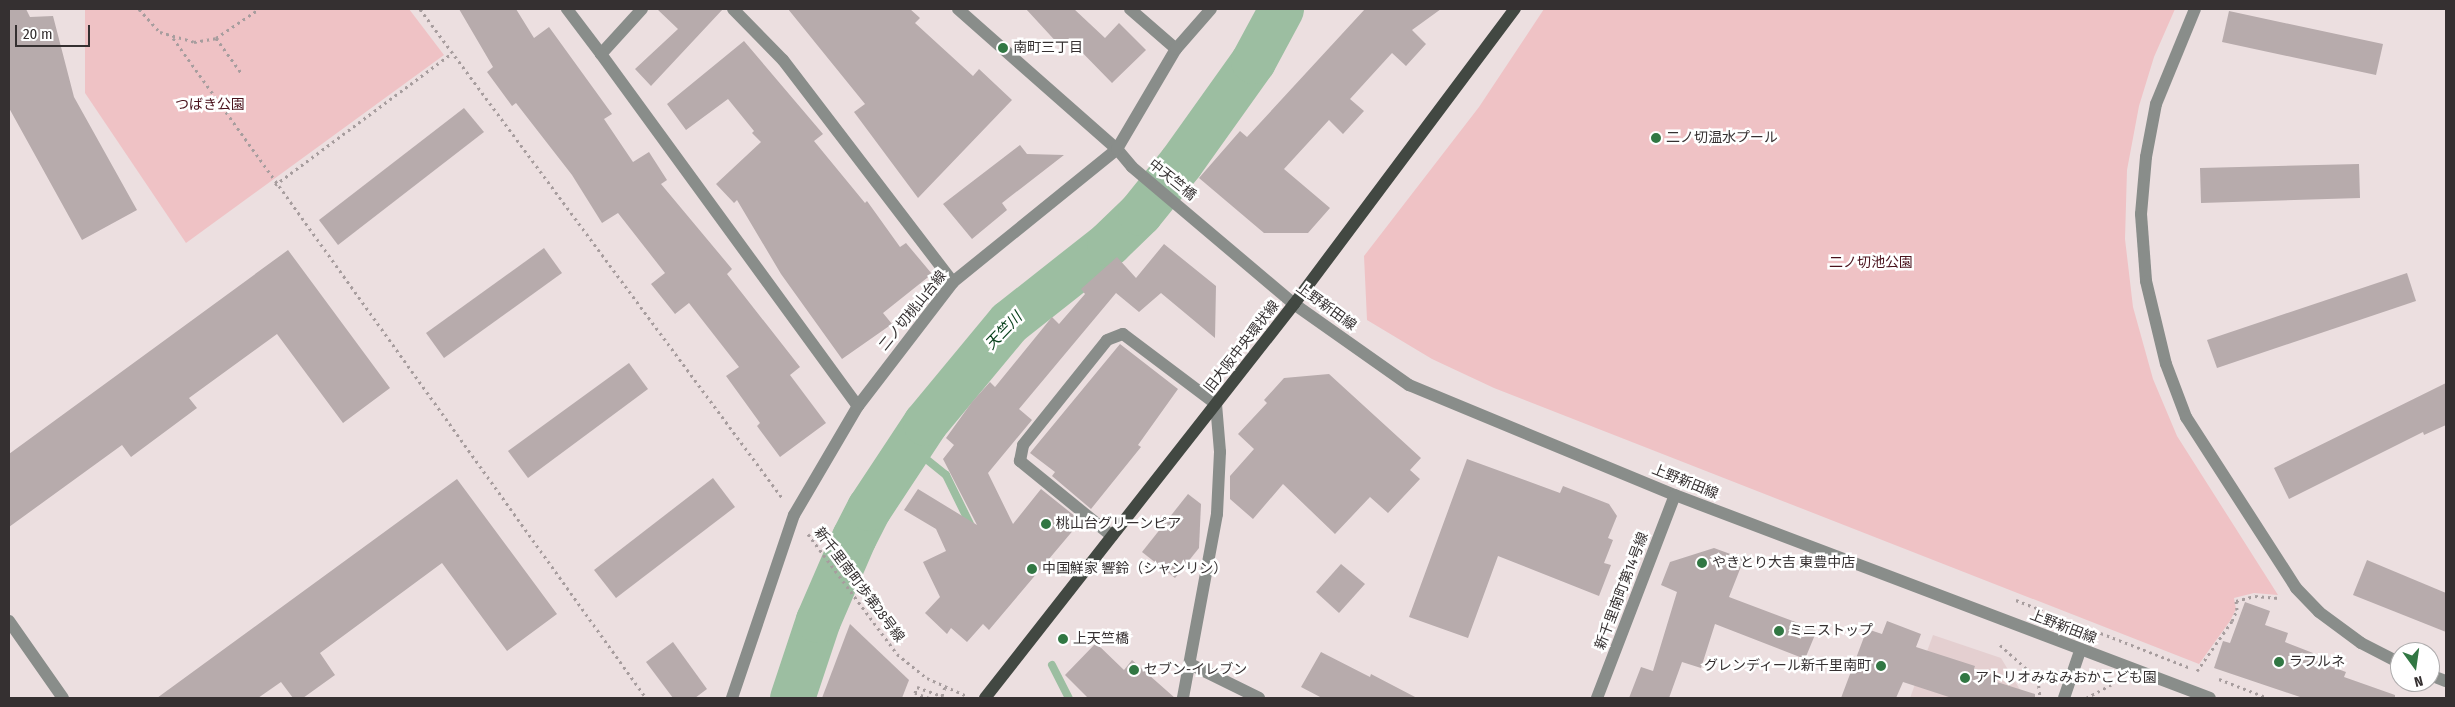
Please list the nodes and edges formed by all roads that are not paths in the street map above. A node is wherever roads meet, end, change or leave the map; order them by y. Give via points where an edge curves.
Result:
1 (568, 9) edge
2 (642, 9) edge
3 (733, 9) edge
4 (958, 9) edge
5 (1130, 9) edge
6 (1211, 9) edge
7 (1515, 9) edge
8 (2195, 9) edge
9 (1176, 49) junction
10 (601, 54) junction
11 (1117, 150) junction
12 (1193, 216) joint
13 (953, 282) junction
14 (1294, 304) junction
15 (1216, 404) junction
16 (858, 406) junction
17 (1675, 495) junction
18 (1112, 536) junction
19 (9, 621) edge
20 (2080, 651) junction
21 (2390, 658) edge
22 (1190, 664) junction
23 (63, 698) edge
24 (732, 698) edge
25 (985, 698) edge
26 (1183, 698) edge
27 (1259, 698) edge
28 (1597, 698) edge
29 (2064, 698) edge
30 (2210, 698) edge

1 - 10 street
2 - 10 street
3 - 13 street via 783,60
4 - 11 street
5 - 9 street
6 - 9 street, 二ノ切桃山台線
7 - 14 main road, 旧大阪中央環状線
8 - 21 street via 2156,104 2146,156 2141,214 2146,281 2166,364 2186,417 2296,588 2319,612 2361,643
9 - 11 street, 二ノ切桃山台線
10 - 16 street
11 - 12 street, 中天竺橋 via 1132,167
11 - 13 street, 二ノ切桃山台線
12 - 14 street, 上野新田線
13 - 16 street, 二ノ切桃山台線
14 - 15 main road, 旧大阪中央環状線
14 - 17 street, 上野新田線 via 1409,384
15 - 18 main road, 旧大阪中央環状線
15 - 18 street via 1123,334 1107,340 1023,445 1020,461
15 - 22 street via 1220,452 1217,514
16 - 24 street, 二ノ切桃山台線 via 794,515
17 - 20 street, 上野新田線
17 - 28 street, 新千里南町第14号線
18 - 25 main road, 旧大阪中央環状線
19 - 23 street
20 - 29 street
20 - 30 street, 上野新田線
22 - 26 street
22 - 27 street

